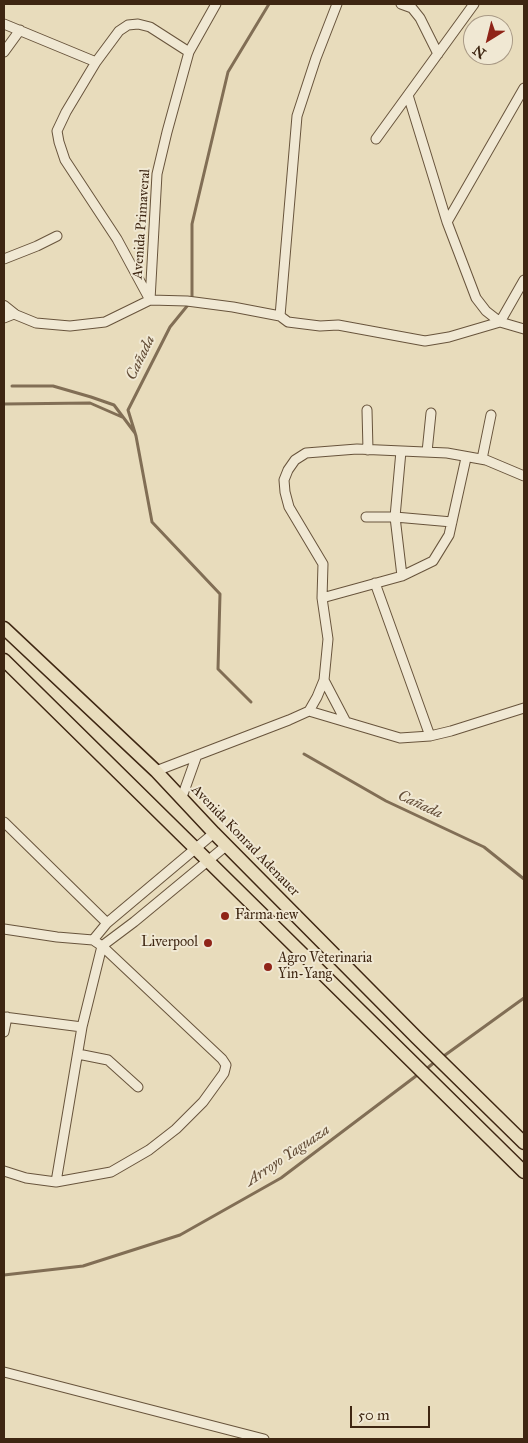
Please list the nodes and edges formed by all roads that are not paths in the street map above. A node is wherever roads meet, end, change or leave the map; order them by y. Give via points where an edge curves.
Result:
1 (216, 4) edge
2 (337, 4) edge
3 (401, 4) edge
4 (474, 4) edge
5 (4, 24) edge
6 (20, 30) junction
7 (4, 52) edge
8 (188, 52) junction
9 (438, 54) junction
10 (96, 62) junction
11 (524, 88) edge
12 (408, 95) junction
13 (376, 139) dead end
14 (447, 222) junction
15 (57, 236) dead end
16 (4, 259) edge
17 (524, 280) edge
18 (150, 300) junction
19 (4, 306) edge
20 (14, 314) junction
21 (280, 316) junction
22 (4, 318) edge
23 (500, 322) junction
24 (524, 329) edge
25 (367, 410) dead end
26 (431, 413) dead end
27 (491, 415) dead end
28 (368, 450) junction
29 (402, 451) junction
30 (427, 452) junction
31 (466, 458) junction
32 (482, 459) junction
33 (524, 476) edge
34 (366, 517) dead end
35 (395, 517) junction
36 (452, 522) junction
37 (402, 576) junction
38 (376, 583) junction
39 (322, 598) junction
40 (4, 628) edge
41 (4, 660) edge
42 (324, 680) junction
43 (524, 708) edge
44 (309, 711) junction
45 (346, 722) junction
46 (430, 736) junction
47 (197, 755) junction
48 (156, 771) junction
49 (182, 797) junction
50 (4, 822) edge
51 (214, 833) junction
52 (227, 845) junction
53 (195, 849) junction
54 (208, 862) junction
55 (107, 923) junction
56 (4, 929) edge
57 (93, 940) junction
58 (102, 946) junction
59 (5, 1017) edge
60 (82, 1027) junction
61 (4, 1032) edge
62 (78, 1054) junction
63 (138, 1087) dead end
64 (524, 1143) edge
65 (4, 1171) edge
66 (524, 1172) edge
67 (56, 1182) junction
68 (4, 1372) edge
69 (264, 1439) edge

1 - 8 street, Avenida Primaveral
2 - 21 street via 298,116
3 - 9 street via 412,8 420,18
4 - 9 street
5 - 6 street
6 - 7 street
6 - 10 street
8 - 10 street via 150,27 128,25 119,31
8 - 18 street, Avenida Primaveral via 157,174
9 - 12 street
10 - 18 street via 57,131 59,142 65,160 118,239
11 - 14 street
12 - 13 street
12 - 14 street
14 - 23 street via 476,298
15 - 16 street
17 - 23 street
18 - 20 street via 105,322 70,326 36,323
18 - 21 street via 187,301
19 - 20 street
20 - 22 street
21 - 23 street via 288,322 338,325 425,341
23 - 24 street
25 - 28 street
26 - 30 street
27 - 32 street
28 - 29 street
28 - 39 street via 306,453 295,460 284,480 289,507 323,564
29 - 30 street
29 - 35 street
30 - 31 street
31 - 32 street
31 - 36 street
32 - 33 street
34 - 35 street
35 - 36 street
35 - 37 street
36 - 37 street via 449,534 433,561
37 - 38 street
38 - 39 street
38 - 46 street
39 - 42 street via 328,639
40 - 48 main road, Avenida Konrad Adenauer
41 - 53 main road
42 - 44 street
42 - 45 street
43 - 46 street
44 - 45 street
44 - 47 street
45 - 46 street via 400,738
47 - 48 street
47 - 49 street
48 - 49 main road, Avenida Konrad Adenauer
49 - 51 main road, Avenida Konrad Adenauer
50 - 55 street
51 - 52 main road, Avenida Konrad Adenauer
51 - 53 street
52 - 54 street
52 - 64 main road, Avenida Konrad Adenauer
53 - 54 main road
53 - 55 street
54 - 58 street
54 - 66 main road
55 - 57 street
56 - 57 street
57 - 58 street
58 - 60 street
58 - 67 street via 226,1065 224,1073 203,1102 149,1150 111,1172
59 - 60 street
59 - 61 street
60 - 62 street
62 - 63 street via 108,1060
62 - 67 street
65 - 67 street
68 - 69 street

